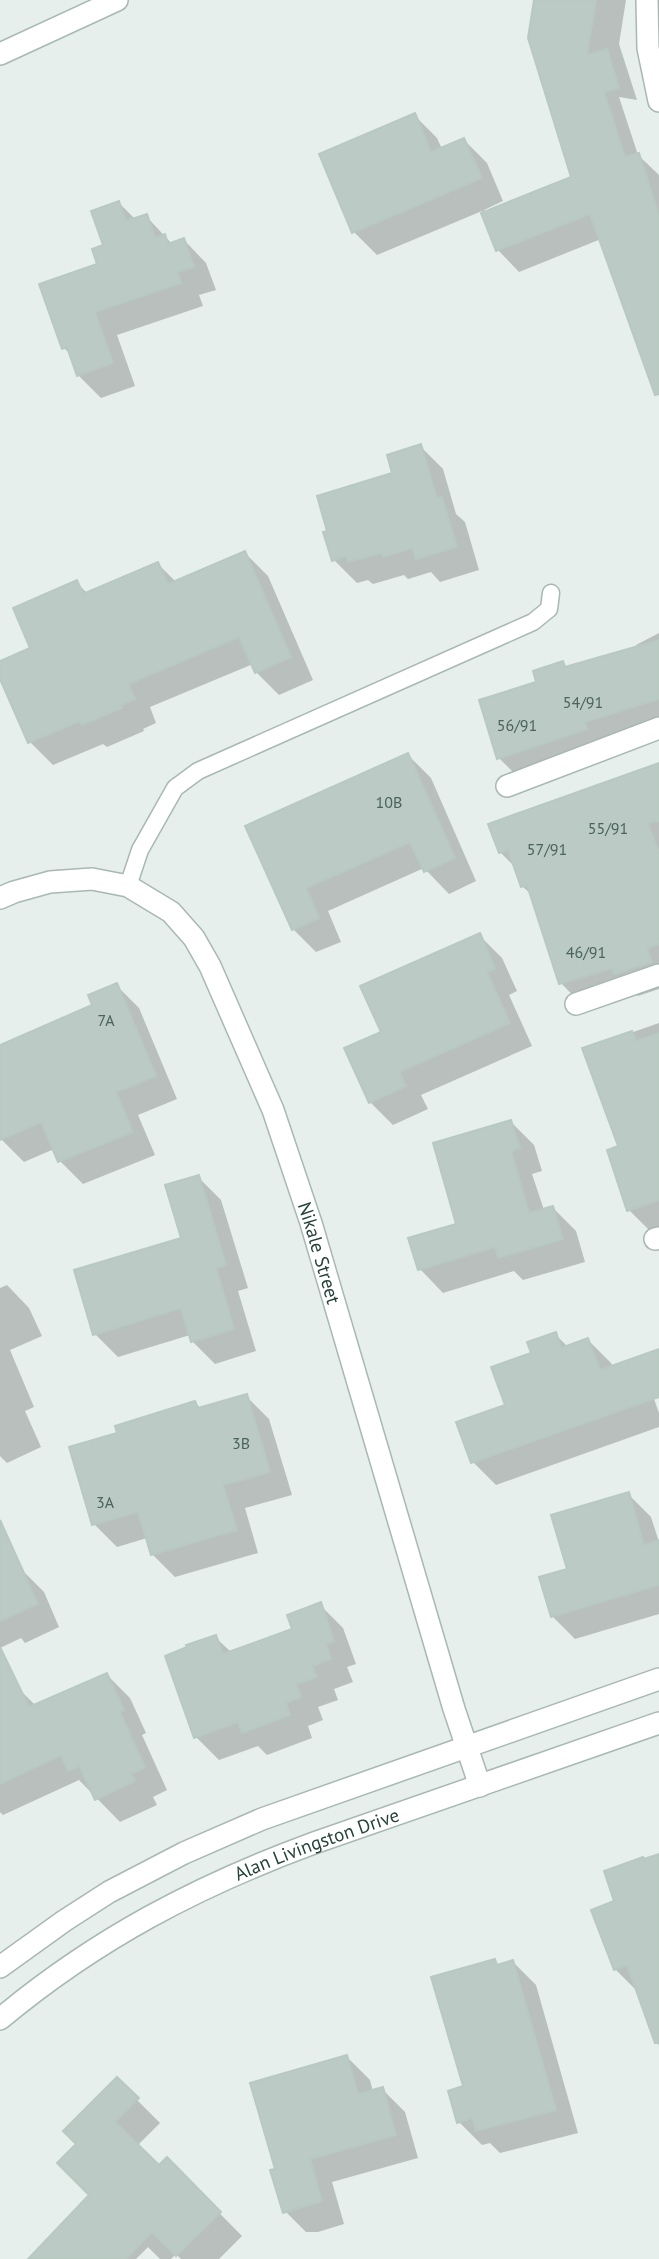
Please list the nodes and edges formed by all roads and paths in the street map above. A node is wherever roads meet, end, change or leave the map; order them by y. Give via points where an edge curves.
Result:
1 (117, 0) edge
2 (647, 0) edge
3 (0, 54) edge
4 (659, 101) edge
5 (551, 593) dead end
6 (659, 728) edge
7 (507, 786) dead end
8 (128, 886) junction
9 (0, 898) edge
10 (659, 975) edge
11 (576, 1004) dead end
12 (659, 1679) edge
13 (659, 1723) edge
14 (466, 1746) junction
15 (480, 1786) junction
16 (0, 1967) edge
17 (0, 2019) edge

1 - 3 street
2 - 4 street via 648,48
5 - 8 lane via 549,609 533,622 198,771 175,788 140,850
6 - 7 street
8 - 9 street, Nikale Street via 92,879 50,881
8 - 14 street, Nikale Street via 171,912 194,938 273,1110 311,1223
10 - 11 street
12 - 14 street, Alan Livingston Drive
13 - 15 street, Alan Livingston Drive
14 - 15 street, Nikale Street
14 - 16 street, Alan Livingston Drive via 262,1819 184,1853 109,1892
15 - 17 street, Alan Livingston Drive via 292,1851 195,1892 89,1954

